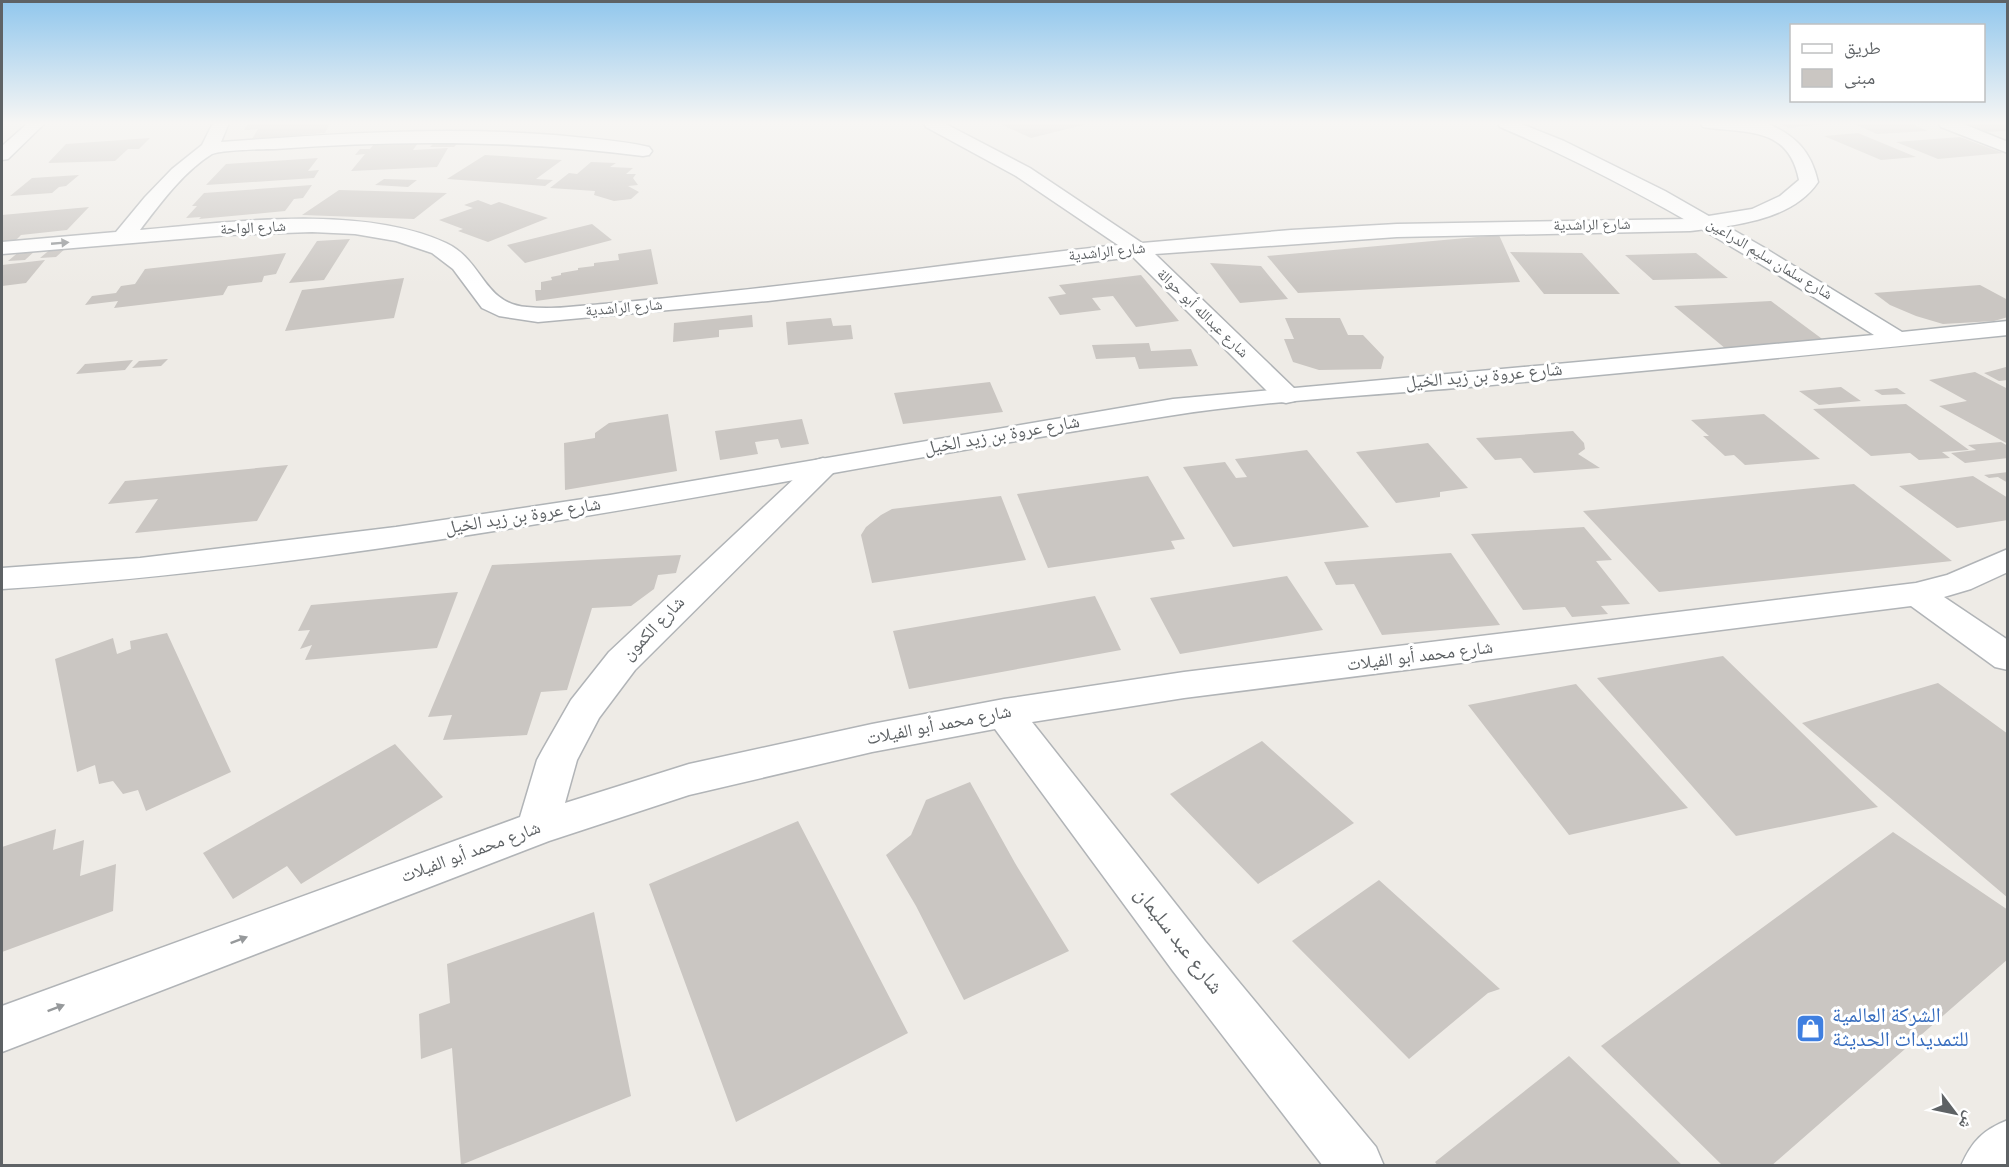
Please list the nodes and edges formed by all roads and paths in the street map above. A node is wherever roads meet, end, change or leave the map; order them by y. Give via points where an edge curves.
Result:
1 (175, 177) edge
2 (1031, 177) edge
3 (1628, 177) edge
4 (1808, 177) edge
5 (1712, 225) junction
6 (123, 237) junction
7 (2, 248) edge
8 (1137, 249) junction
9 (506, 311) joint
10 (2007, 328) edge
11 (1899, 340) junction
12 (1286, 395) junction
13 (823, 467) junction
14 (2007, 559) edge
15 (2, 579) edge
16 (1917, 594) junction
17 (2007, 658) edge
18 (1004, 713) junction
19 (537, 828) junction
20 (2, 1029) edge
21 (2007, 1146) edge
22 (1358, 1166) edge
23 (1988, 1166) edge

1 - 6 street
2 - 8 street, شارع عبدالله أبو حوالة
3 - 5 street, شارع سلمان سليم الدراعين
4 - 5 street, شارع الراشدية via 1809,182 1798,195 1779,205
5 - 8 street, شارع الراشدية via 1410,230
5 - 11 street, شارع سلمان سليم الدراعين
7 -> 6 street, شارع الواحة
6 - 9 street, شارع الواحة via 299,227 380,231 448,253 461,263 479,294
8 - 9 street, شارع الراشدية via 683,304 570,314 526,315
8 - 12 street, شارع عبدالله أبو حوالة
10 - 11 street, شارع عروة بن زيد الخيل
11 - 12 street, شارع عروة بن زيد الخيل
12 - 13 street, شارع عروة بن زيد الخيل via 1173,407
13 - 15 street, شارع عروة بن زيد الخيل via 396,537 140,568
13 - 19 street, شارع الكمون via 622,661 584,710 557,760
14 - 16 street, شارع محمد أبو الفيلات via 1959,582
16 - 17 street
16 - 18 street, شارع محمد أبو الفيلات via 1184,685
18 - 19 street, شارع محمد أبو الفيلات via 872,738 689,780
18 - 22 street, شارع عبد سليمان via 1189,956
20 -> 19 street, شارع محمد أبو الفيلات
21 - 23 street

